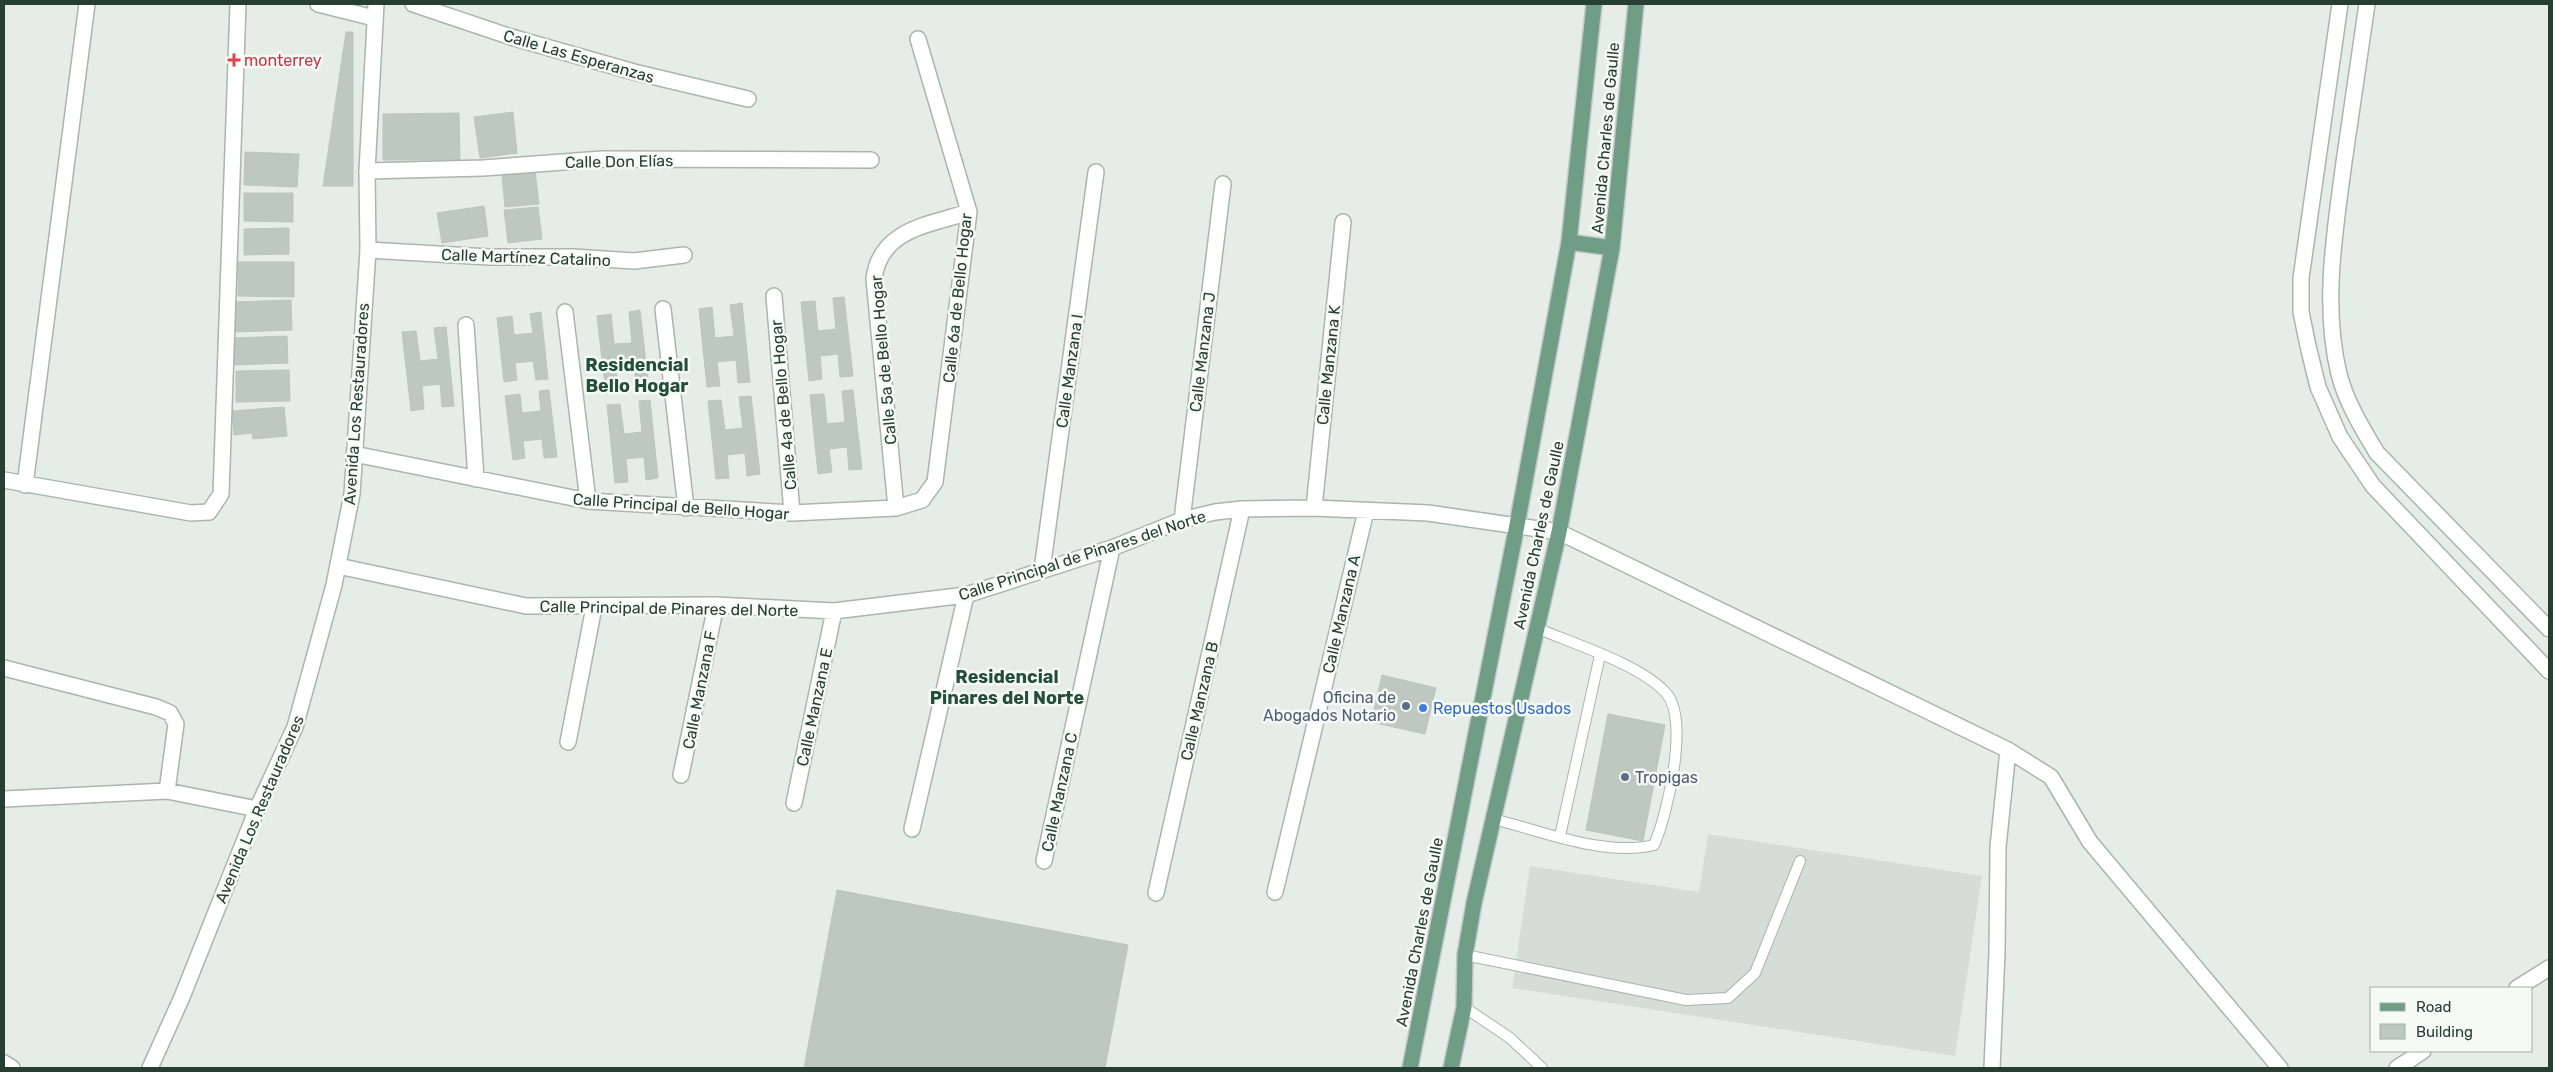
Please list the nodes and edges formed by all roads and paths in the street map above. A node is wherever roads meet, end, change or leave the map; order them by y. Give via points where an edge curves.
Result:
1 (87, 4) edge
2 (238, 4) edge
3 (318, 4) edge
4 (413, 4) edge
5 (1594, 4) edge
6 (1636, 4) edge
7 (2340, 4) edge
8 (2367, 4) edge
9 (375, 11) edge
10 (918, 39) dead end
11 (748, 99) dead end
12 (871, 160) dead end
13 (367, 171) junction
14 (1096, 172) dead end
15 (1223, 184) dead end
16 (969, 212) junction
17 (1343, 222) dead end
18 (1569, 242) junction
19 (1612, 248) junction
20 (368, 250) junction
21 (684, 255) dead end
22 (774, 296) dead end
23 (663, 308) dead end
24 (565, 312) dead end
25 (466, 325) dead end
26 (354, 454) junction
27 (4, 480) edge
28 (476, 480) junction
29 (25, 485) junction
30 (922, 500) joint
31 (588, 501) junction
32 (686, 508) junction
33 (896, 508) junction
34 (1314, 508) junction
35 (1242, 509) junction
36 (1366, 511) junction
37 (792, 514) junction
38 (1182, 520) junction
39 (1517, 525) junction
40 (1559, 532) junction
41 (1112, 548) junction
42 (338, 566) junction
43 (1042, 570) junction
44 (966, 595) junction
45 (716, 605) junction
46 (594, 607) junction
47 (834, 611) junction
48 (1537, 628) junction
49 (2549, 629) edge
50 (1600, 655) junction
51 (4, 668) edge
52 (2549, 670) edge
53 (568, 742) dead end
54 (2008, 750) junction
55 (682, 775) dead end
56 (167, 791) junction
57 (4, 799) edge
58 (794, 803) dead end
59 (257, 809) junction
60 (1493, 819) junction
61 (912, 829) dead end
62 (1560, 836) junction
63 (1044, 861) dead end
64 (1800, 861) dead end
65 (1274, 892) dead end
66 (1156, 893) dead end
67 (1465, 955) junction
68 (2549, 968) edge
69 (2519, 987) edge
70 (1464, 1007) junction
71 (2421, 1052) edge
72 (4, 1063) edge
73 (12, 1068) edge
74 (150, 1068) edge
75 (1410, 1068) edge
76 (1450, 1068) edge
77 (1542, 1068) edge
78 (1992, 1068) edge
79 (2280, 1068) edge
80 (2397, 1068) edge

1 - 29 street
2 - 29 street via 221,494 210,512 191,513
3 - 9 street
4 - 11 street, Calle Las Esperanzas via 511,37 634,72
5 - 18 main road, Avenida Charles de Gaulle
6 - 19 main road, Avenida Charles de Gaulle
7 - 52 street via 2300,278 2301,312 2318,387 2340,437 2373,486
8 - 49 street via 2337,213 2331,287 2331,328 2339,375 2357,421 2377,453
9 - 13 street, Avenida Los Restauradores
10 - 16 street, Calle 6a de Bello Hogar
12 - 13 street, Calle Don Elías via 602,159 483,168
13 - 20 street, Avenida Los Restauradores
14 - 43 street, Calle Manzana I
15 - 38 street, Calle Manzana J
16 - 30 street, Calle 6a de Bello Hogar via 935,482
16 - 33 street, Calle 5a de Bello Hogar via 901,235 886,246 876,262 874,279
17 - 34 street, Calle Manzana K
18 - 19 main road
18 - 39 main road, Avenida Charles de Gaulle
19 - 40 main road, Avenida Charles de Gaulle
20 - 21 street, Calle Martínez Catalino via 634,261
20 - 26 street, Avenida Los Restauradores
22 - 37 street, Calle 4a de Bello Hogar
23 - 32 street
24 - 31 street
25 - 28 street
26 - 28 street, Calle Principal de Bello Hogar
26 - 42 street, Avenida Los Restauradores via 352,494
27 - 29 street
28 - 31 street, Calle Principal de Bello Hogar
30 - 33 street, Calle Principal de Bello Hogar
31 - 32 street, Calle Principal de Bello Hogar
32 - 37 street, Calle Principal de Bello Hogar
33 - 37 street, Calle Principal de Bello Hogar
34 - 35 street, Calle Principal de Pinares del Norte
34 - 36 street, Calle Principal de Pinares del Norte
35 - 38 street, Calle Principal de Pinares del Norte
35 - 66 street, Calle Manzana B
36 - 39 street, Calle Principal de Pinares del Norte via 1428,513
36 - 65 street, Calle Manzana A
38 - 41 street, Calle Principal de Pinares del Norte
39 - 40 street, Calle Principal de Pinares del Norte
39 - 75 main road, Avenida Charles de Gaulle
40 - 48 main road, Avenida Charles de Gaulle
40 - 54 street, Calle Principal de Pinares del Norte
41 - 43 street, Calle Principal de Pinares del Norte
41 - 63 street, Calle Manzana C
42 - 46 street, Calle Principal de Pinares del Norte via 526,606
42 - 59 street, Avenida Los Restauradores via 296,727
43 - 44 street, Calle Principal de Pinares del Norte
44 - 47 street, Calle Principal de Pinares del Norte
44 - 61 street
45 - 46 street, Calle Principal de Pinares del Norte
45 - 47 street, Calle Principal de Pinares del Norte
45 - 55 street, Calle Manzana F
46 - 53 street
47 - 58 street, Calle Manzana E
48 - 50 lane
48 - 60 main road, Avenida Charles de Gaulle
50 - 62 lane
50 - 62 lane via 1637,671 1667,694 1675,712 1675,768 1661,830 1654,845 1638,849 1607,849
51 - 56 street via 170,713 176,724
54 - 78 street via 1998,847
54 - 79 street, Calle Principal de Pinares del Norte via 2051,777 2090,842
56 - 57 street
56 - 59 street
59 - 74 street, Avenida Los Restauradores
60 - 62 lane
60 - 67 main road, Avenida Charles de Gaulle
64 - 67 lane via 1755,973 1728,998 1686,1000
67 - 70 main road, Avenida Charles de Gaulle
68 - 69 street
70 - 76 main road, Avenida Charles de Gaulle
70 - 77 lane via 1510,1038
71 - 80 street
72 - 73 street

